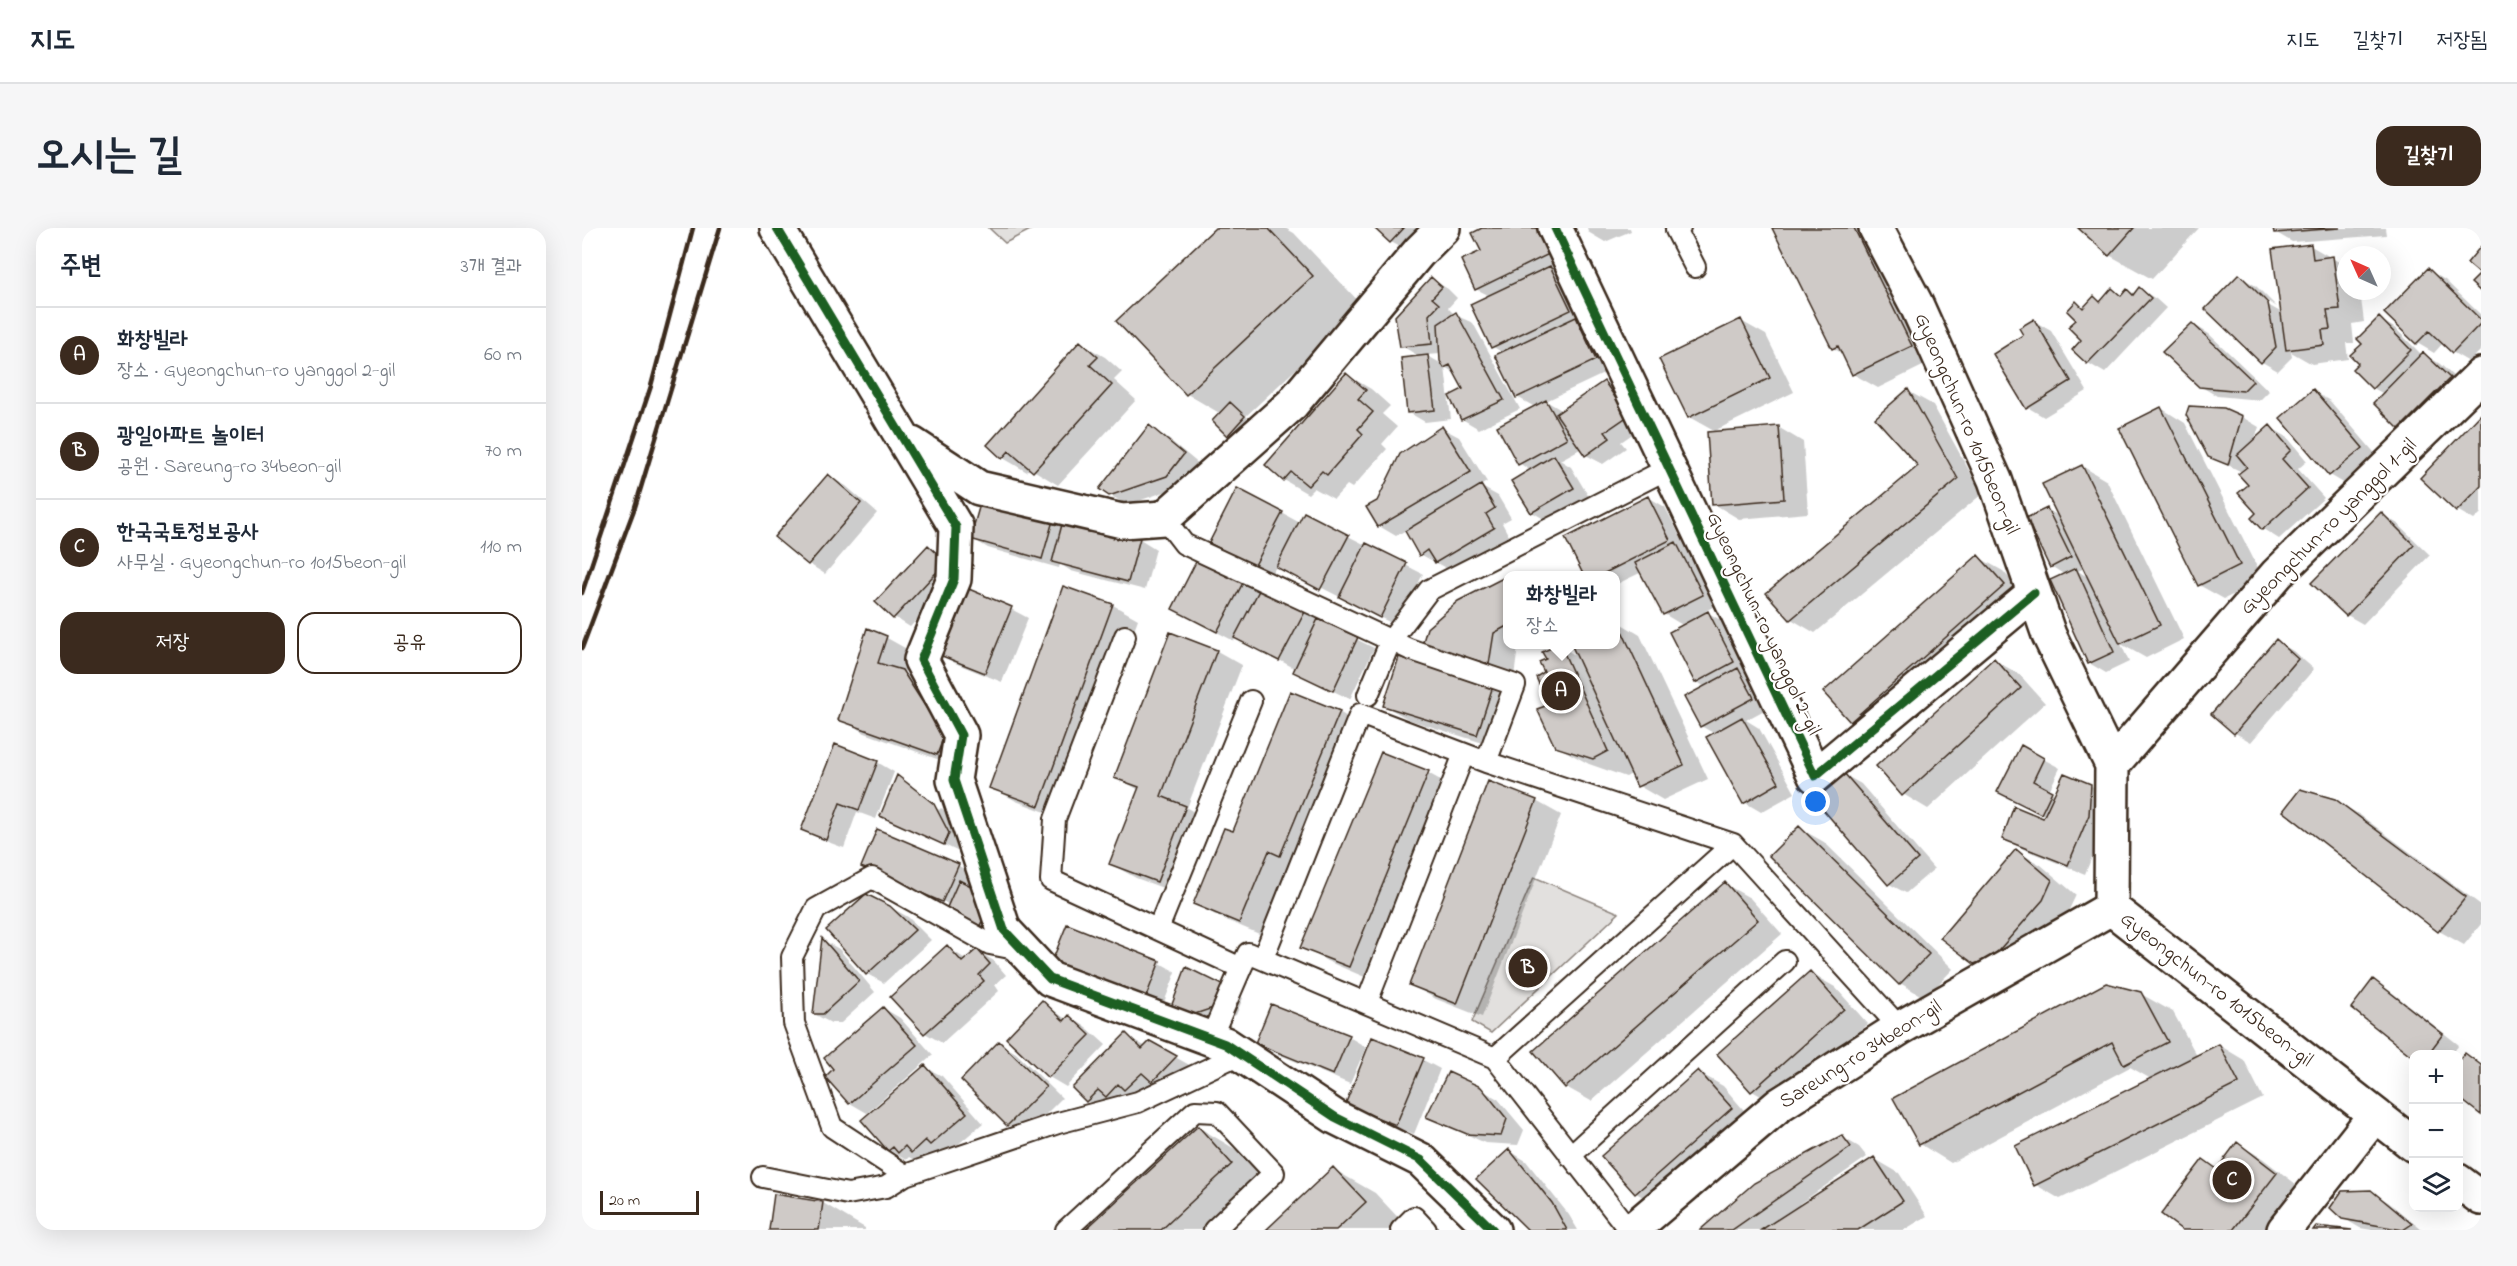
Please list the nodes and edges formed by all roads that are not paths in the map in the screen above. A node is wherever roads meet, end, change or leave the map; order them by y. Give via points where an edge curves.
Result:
1 (777, 228) edge
2 (1443, 228) edge
3 (1555, 228) edge
4 (1680, 228) edge
5 (1876, 228) edge
6 (1695, 267) dead end
7 (2481, 375) edge
8 (906, 440) junction
9 (1669, 468) junction
10 (1164, 518) junction
11 (2034, 593) junction
12 (1125, 636) dead end
13 (1391, 640) junction
14 (1368, 695) dead end
15 (1251, 701) dead end
16 (1464, 754) junction
17 (1486, 762) junction
18 (2112, 765) junction
19 (1733, 844) junction
20 (2111, 908) junction
21 (1158, 929) junction
22 (1023, 950) junction
23 (1263, 958) junction
24 (1785, 961) dead end
25 (1241, 968) junction
26 (1367, 1002) junction
27 (1900, 1028) junction
28 (1210, 1040) junction
29 (1240, 1054) junction
30 (1495, 1058) junction
31 (2375, 1115) junction
32 (2409, 1142) edge
33 (1570, 1156) junction
34 (905, 1175) junction
35 (763, 1177) dead end
36 (2463, 1185) edge
37 (2481, 1198) edge
38 (1066, 1230) edge
39 (1214, 1230) edge
40 (1401, 1230) edge
41 (1426, 1230) edge
42 (1493, 1230) edge
43 (1630, 1230) edge
44 (2284, 1230) edge

1 - 8 street
2 - 10 street via 1292,404
3 - 9 street, Gyeongchun-ro yanggol 2-gil
4 - 6 lane via 1676,230
5 - 11 street, Gyeongchun-ro 1015beon-gil via 1916,304 1995,480
7 - 18 street, Gyeongchun-ro yanggol 1-gil via 2277,574
8 - 10 street via 979,488 1122,521
8 - 22 street via 956,527 954,579 921,660 961,735 954,780 1004,930
9 - 11 street, Gyeongchun-ro yanggol 2-gil via 1815,776
9 - 13 lane via 1429,590
10 - 13 lane via 1184,544
11 - 18 street, Gyeongchun-ro 1015beon-gil via 2049,635
12 - 21 lane via 1055,819 1051,880
13 - 14 lane
13 - 17 lane via 1515,685
15 - 21 lane
16 - 17 lane
16 - 23 lane via 1360,714
16 - 26 lane
17 - 19 lane
18 - 20 street, Gyeongchun-ro 1015beon-gil
19 - 27 lane
19 - 30 lane
20 - 27 street, Sareung-ro 34beon-gil
20 - 31 street, Gyeongchun-ro 1015beon-gil
21 - 25 lane
22 - 28 street via 1050,979
22 - 34 lane via 990,944 872,878 816,909 792,957 794,1023 832,1126
23 - 25 lane via 1248,953
23 - 26 lane
24 - 33 lane
25 - 28 lane
26 - 30 lane
27 - 43 street, Sareung-ro 34beon-gil via 1779,1105
28 - 29 street
29 - 34 lane via 1138,1102 1058,1122
29 - 42 street via 1335,1117 1421,1160
30 - 33 lane
31 - 32 street, Gyeongchun-ro 1015beon-gil
31 - 44 street
33 - 43 lane
34 - 35 lane via 886,1187 848,1194
36 - 37 street
38 - 39 lane via 1195,1111 1216,1112 1274,1173
40 - 41 lane via 1414,1217

